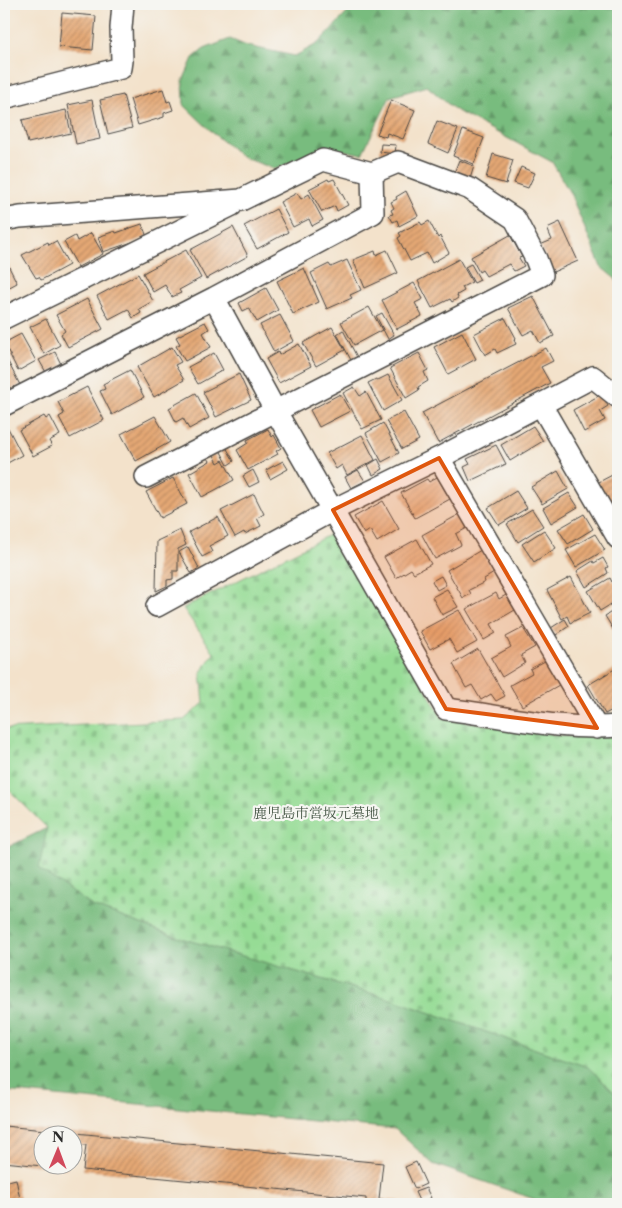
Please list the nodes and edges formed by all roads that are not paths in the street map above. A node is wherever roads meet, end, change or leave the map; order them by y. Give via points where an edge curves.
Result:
1 (123, 4) edge
2 (4, 98) edge
3 (372, 173) junction
4 (241, 200) junction
5 (4, 220) edge
6 (214, 298) junction
7 (4, 318) edge
8 (618, 397) edge
9 (4, 405) edge
10 (541, 405) junction
11 (276, 410) junction
12 (439, 458) junction
13 (146, 477) dead end
14 (333, 510) junction
15 (618, 538) edge
16 (157, 606) dead end
17 (618, 726) edge
18 (597, 728) junction

1 - 2 street via 121,68
3 - 4 street via 323,160
3 - 6 street via 373,213
3 - 11 street via 398,162 470,189 515,219 542,275
4 - 5 street
4 - 7 street
6 - 9 street
6 - 11 street
8 - 10 street via 593,377
10 - 12 street
10 - 15 street
11 - 13 street
11 - 14 street
12 - 14 street
12 - 18 street
14 - 16 street
14 - 18 street via 446,709
17 - 18 street

